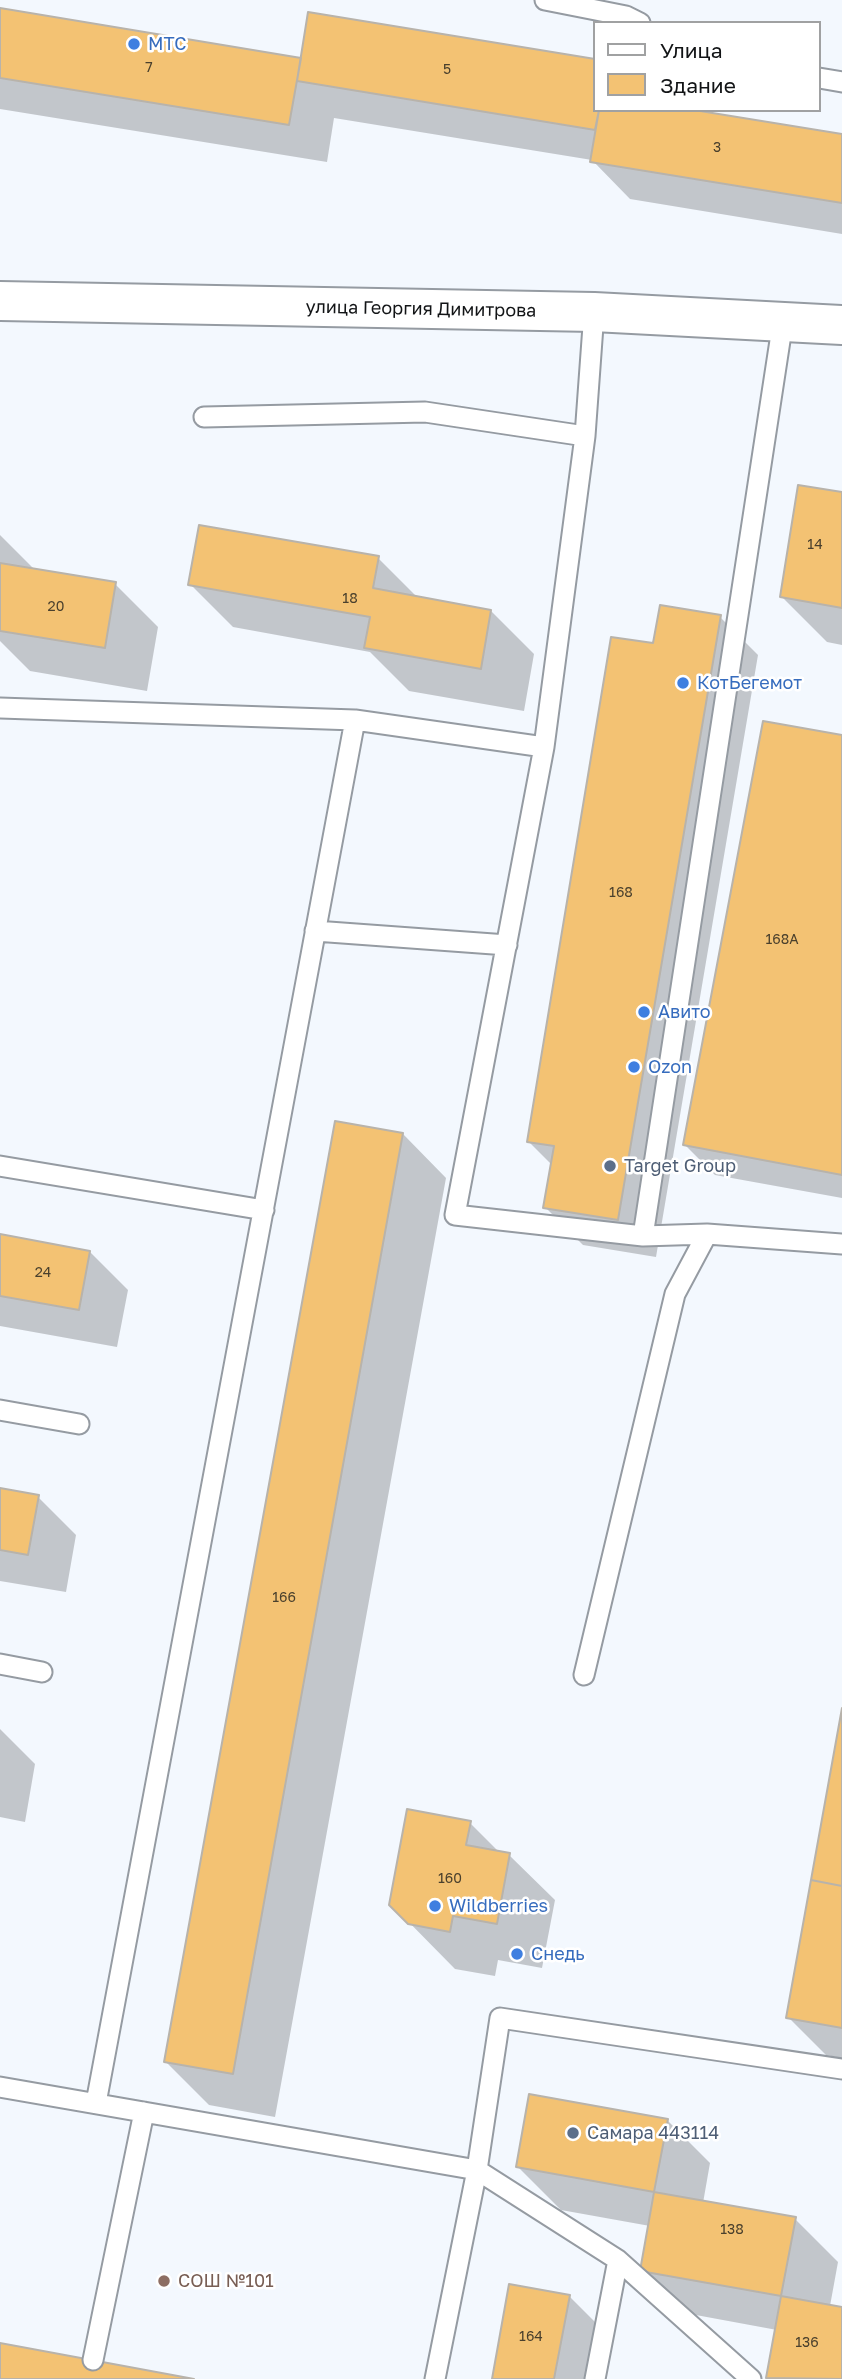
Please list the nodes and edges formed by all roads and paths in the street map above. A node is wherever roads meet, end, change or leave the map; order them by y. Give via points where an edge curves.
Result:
1 (544, 0) edge
2 (635, 21) edge
3 (821, 78) edge
4 (842, 82) edge
5 (0, 301) edge
6 (594, 312) junction
7 (783, 321) junction
8 (842, 325) edge
9 (204, 417) dead end
10 (585, 436) junction
11 (0, 708) edge
12 (355, 720) junction
13 (544, 747) junction
14 (315, 931) junction
15 (507, 945) junction
16 (0, 1166) edge
17 (264, 1210) junction
18 (707, 1234) junction
19 (643, 1236) junction
20 (842, 1244) edge
21 (0, 1410) edge
22 (79, 1424) dead end
23 (0, 1664) edge
24 (42, 1672) dead end
25 (584, 1675) dead end
26 (842, 2069) edge
27 (0, 2087) edge
28 (96, 2103) junction
29 (144, 2112) junction
30 (477, 2170) junction
31 (618, 2260) junction
32 (93, 2360) dead end
33 (435, 2379) edge
34 (595, 2379) edge
35 (751, 2379) edge

1 - 2 lane
3 - 4 lane
5 - 6 main road, улица Георгия Димитрова
6 - 7 main road, улица Георгия Димитрова
6 - 10 lane
7 - 8 main road, улица Георгия Димитрова
7 - 19 lane
9 - 10 lane via 425,412
10 - 13 lane
11 - 12 lane
12 - 13 lane
12 - 14 lane
13 - 15 lane
14 - 15 lane
14 - 17 lane
15 - 19 lane via 455,1215
16 - 17 lane
17 - 28 lane
18 - 19 lane
18 - 20 lane
18 - 25 lane via 675,1294
21 - 22 lane
23 - 24 lane
26 - 30 lane via 500,2018
27 - 28 lane
28 - 29 lane
29 - 30 lane
29 - 32 lane
30 - 31 lane
30 - 33 lane
31 - 34 lane
31 - 35 lane

